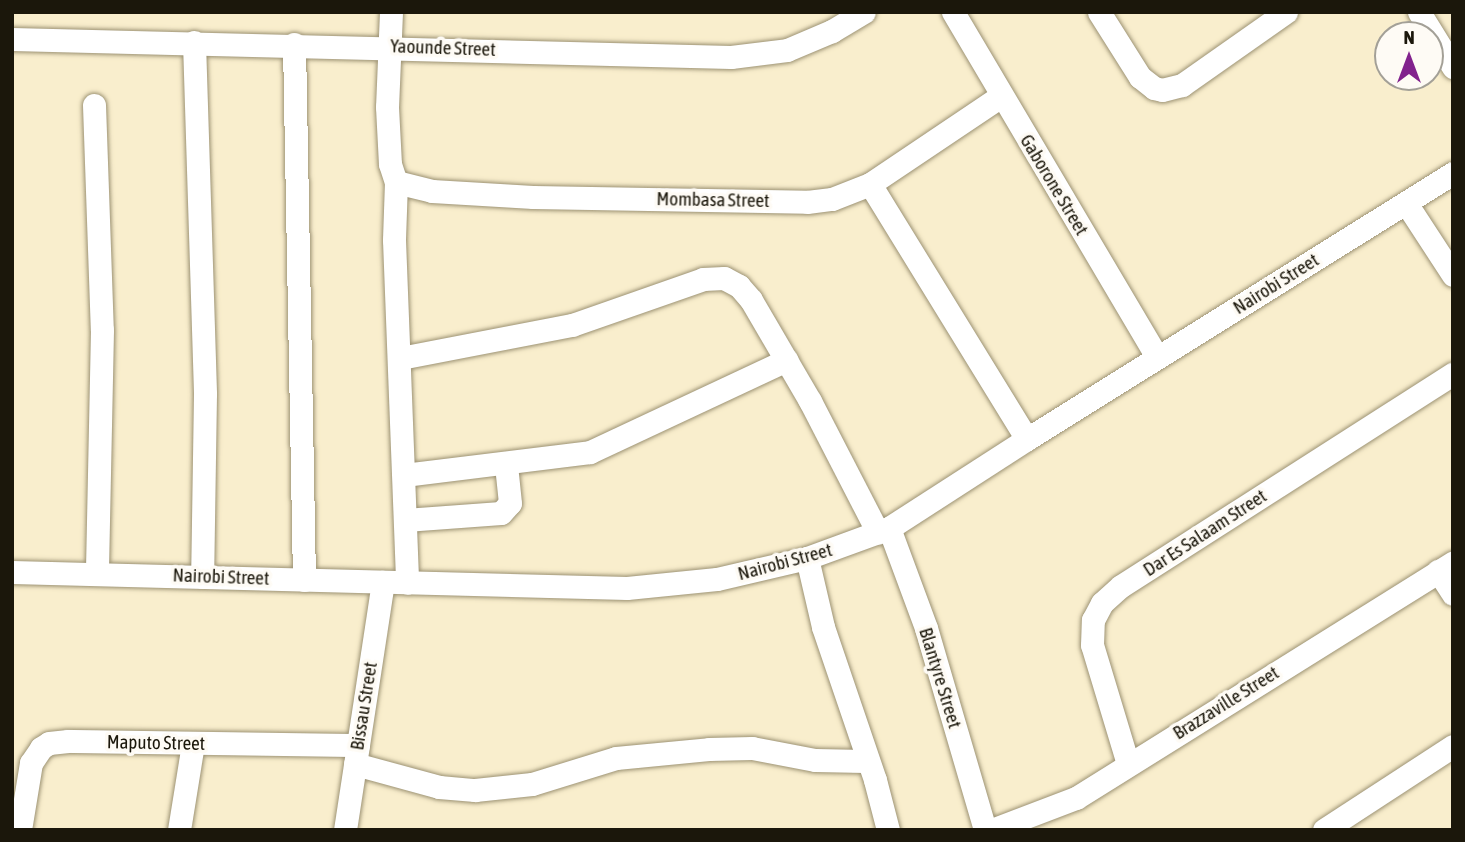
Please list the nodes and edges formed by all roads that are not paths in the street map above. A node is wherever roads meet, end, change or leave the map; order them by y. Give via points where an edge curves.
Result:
1 (391, 12) edge
2 (864, 12) edge
3 (953, 12) edge
4 (1099, 12) edge
5 (1286, 12) edge
6 (1419, 12) edge
7 (12, 39) edge
8 (194, 42) junction
9 (294, 44) junction
10 (391, 47) junction
11 (1453, 67) edge
12 (1001, 96) junction
13 (94, 105) dead end
14 (1453, 173) edge
15 (396, 182) junction
16 (870, 184) junction
17 (1406, 203) junction
18 (1453, 275) edge
19 (1157, 357) junction
20 (400, 358) junction
21 (786, 360) junction
22 (1453, 374) edge
23 (1027, 439) junction
24 (506, 464) junction
25 (404, 475) junction
26 (405, 520) junction
27 (883, 531) junction
28 (807, 558) junction
29 (1445, 567) edge
30 (12, 572) edge
31 (97, 574) junction
32 (202, 577) junction
33 (304, 580) junction
34 (383, 582) junction
35 (407, 583) junction
36 (1453, 594) edge
37 (193, 744) junction
38 (1453, 746) edge
39 (357, 754) junction
40 (867, 761) junction
41 (1128, 764) junction
42 (20, 830) edge
43 (179, 830) edge
44 (345, 830) edge
45 (888, 830) edge
46 (985, 830) edge
47 (992, 830) edge
48 (1324, 830) edge

1 - 10 street
2 - 10 street, Yaounde Street via 787,50 744,56
3 - 12 street, Gaborone Street
4 - 5 street via 1140,77 1162,90 1182,85
6 - 11 street
7 - 8 street, Yaounde Street
8 - 9 street, Yaounde Street
8 - 32 street via 205,394
9 - 10 street, Yaounde Street
9 - 33 street
10 - 15 street via 388,151
12 - 16 street, Mombasa Street
12 - 19 street, Gaborone Street
13 - 31 street via 102,330
14 - 17 street, Nairobi Street
15 - 16 street, Mombasa Street via 418,190 533,197 807,202 832,199
15 - 20 street
16 - 23 street
17 - 18 street
17 - 19 street, Nairobi Street
19 - 23 street, Nairobi Street
20 - 21 street, Blantyre Street via 572,325 717,276 746,293
20 - 25 street
21 - 24 street via 590,452
21 - 27 street, Blantyre Street
22 - 41 street, Dar Es Salaam Street via 1121,586 1102,603 1093,620 1092,645
23 - 27 street, Nairobi Street
24 - 25 street
24 - 26 street via 510,503 501,513
25 - 26 street
26 - 35 street
27 - 28 street, Nairobi Street
27 - 46 street, Blantyre Street via 930,641
28 - 35 street, Nairobi Street via 717,579 627,588
28 - 40 street
29 - 36 street
29 - 41 street, Brazzaville Street
30 - 31 street, Nairobi Street
31 - 32 street, Nairobi Street
32 - 33 street, Nairobi Street
33 - 34 street, Nairobi Street
34 - 35 street, Nairobi Street
34 - 39 street, Bissau Street
37 - 39 street, Maputo Street
37 - 42 street, Maputo Street via 49,743 31,763
37 - 43 street
38 - 48 street
39 - 40 street, Maputo Street via 439,787 475,790 532,784 624,757 719,748 752,748 835,762
39 - 44 street, Bissau Street
40 - 45 street
41 - 47 street, Brazzaville Street via 1076,798

